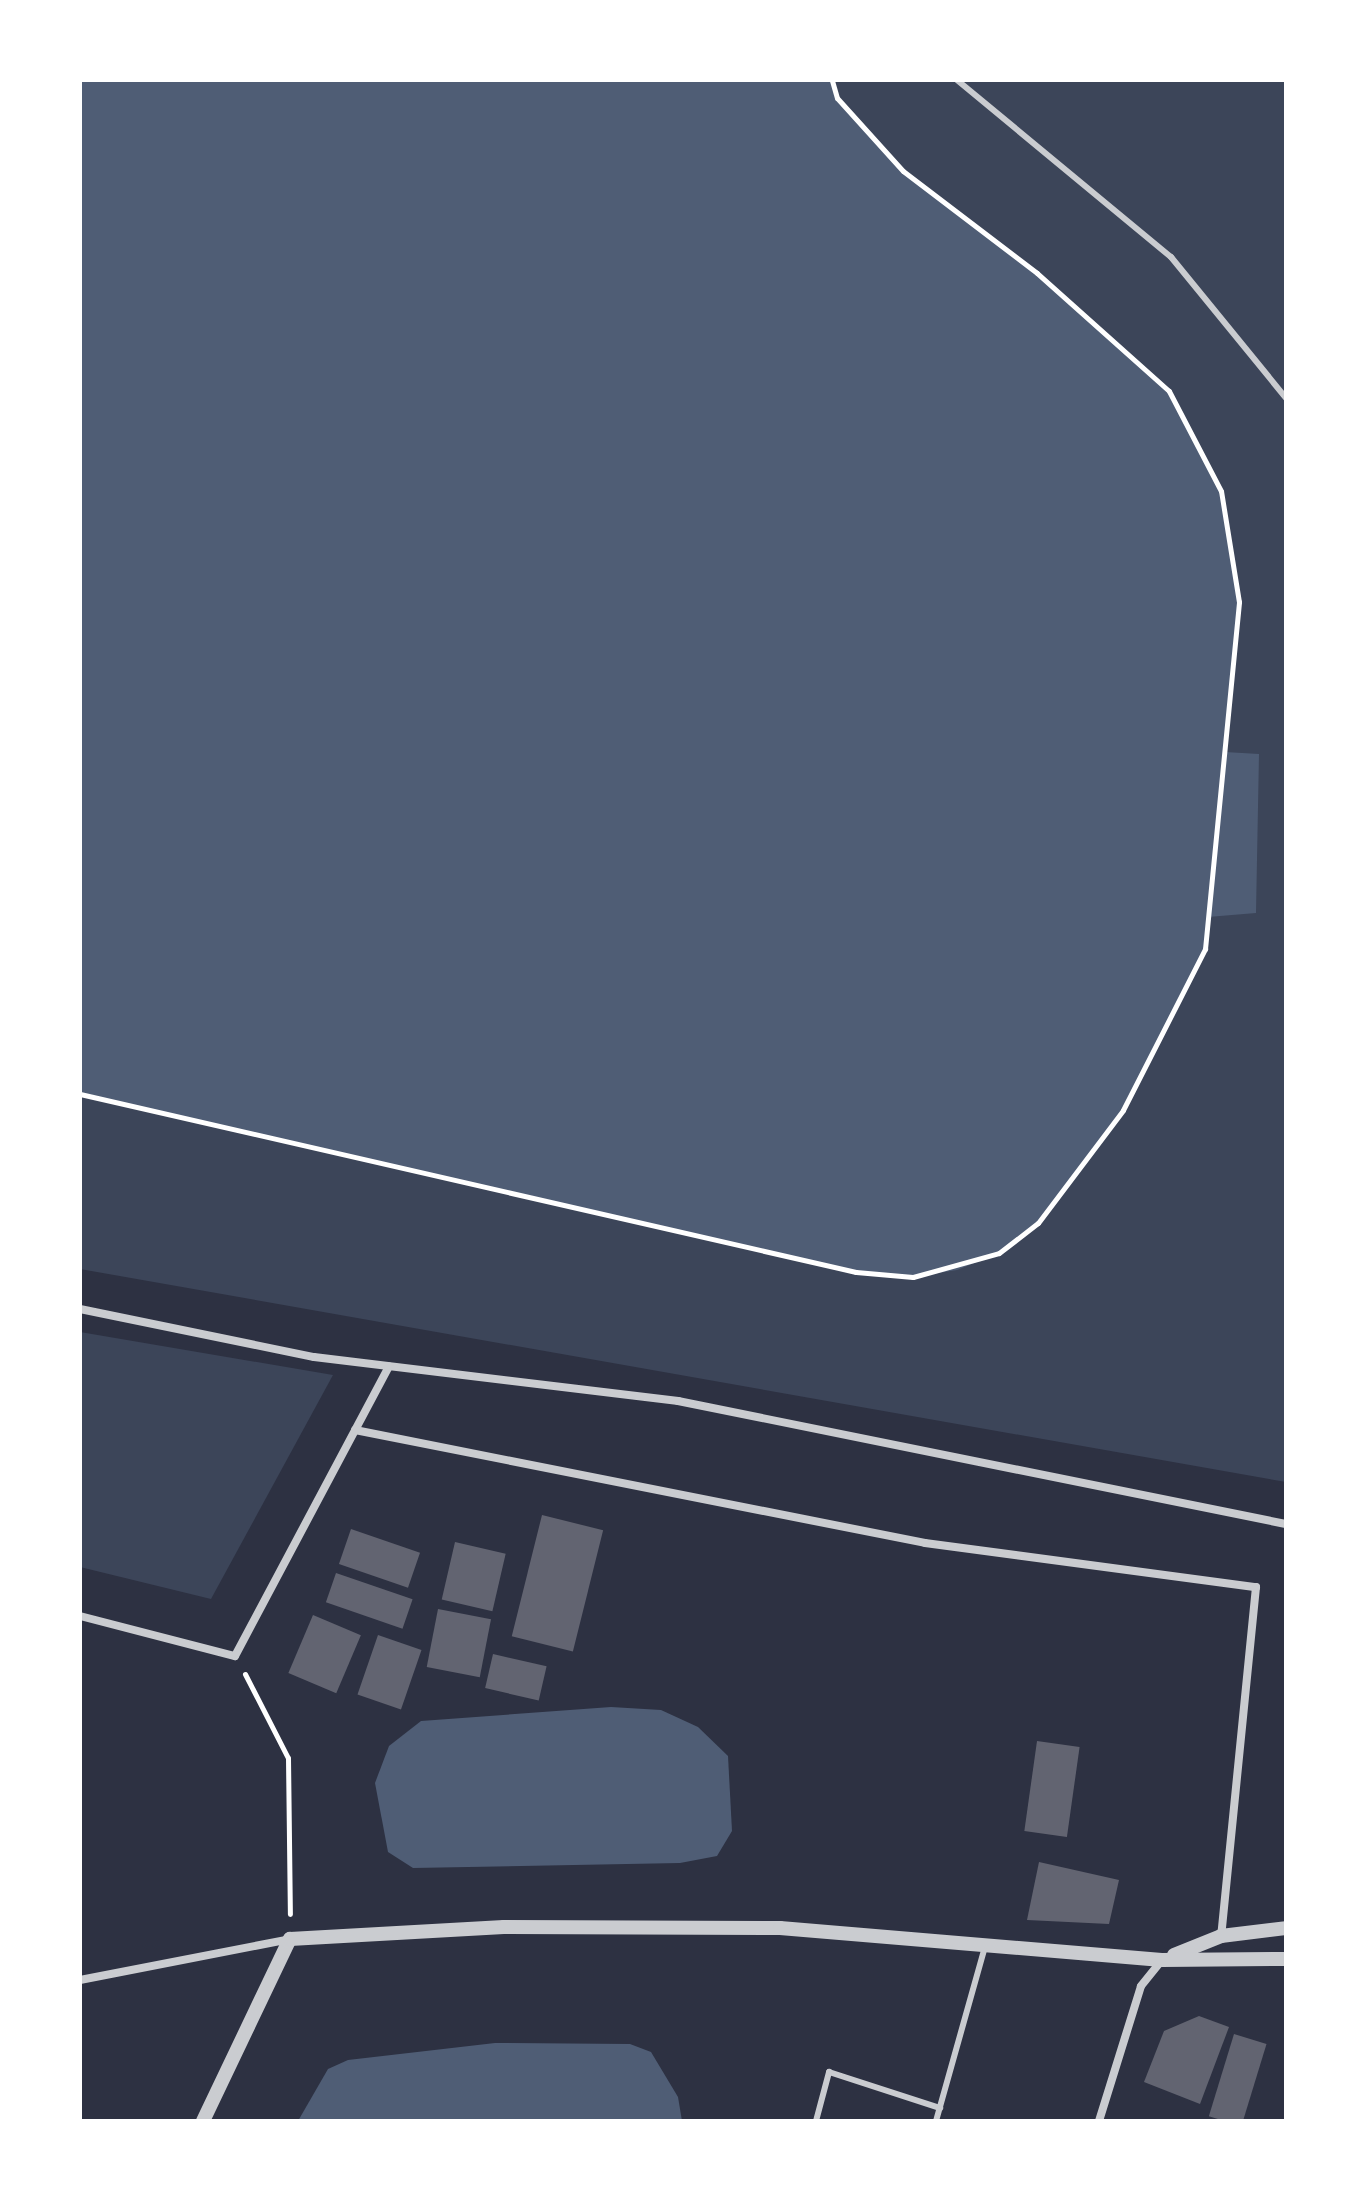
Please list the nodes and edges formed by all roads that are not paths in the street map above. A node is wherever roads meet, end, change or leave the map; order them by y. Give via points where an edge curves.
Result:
1 (957, 80) edge
2 (1286, 398) edge
3 (80, 1309) edge
4 (389, 1366) junction
5 (355, 1430) junction
6 (1286, 1524) edge
7 (80, 1616) edge
8 (1286, 1928) edge
9 (1221, 1936) junction
10 (290, 1939) junction
11 (987, 1941) junction
12 (1286, 1959) edge
13 (1162, 1960) junction
14 (80, 1980) edge
15 (940, 2108) junction
16 (203, 2121) edge
17 (816, 2121) edge
18 (936, 2121) edge
19 (1099, 2121) edge

1 - 2 lane via 1171,257
3 - 4 street
4 - 5 street
4 - 6 street via 678,1401
5 - 7 street via 235,1656
5 - 9 street via 925,1543 1256,1587
8 - 9 street
9 - 13 street
10 - 11 street via 620,1926
10 - 14 street
10 - 16 street
11 - 13 street
11 - 15 lane
12 - 13 street
13 - 19 street via 1141,1986
15 - 17 lane via 829,2072
15 - 18 lane

